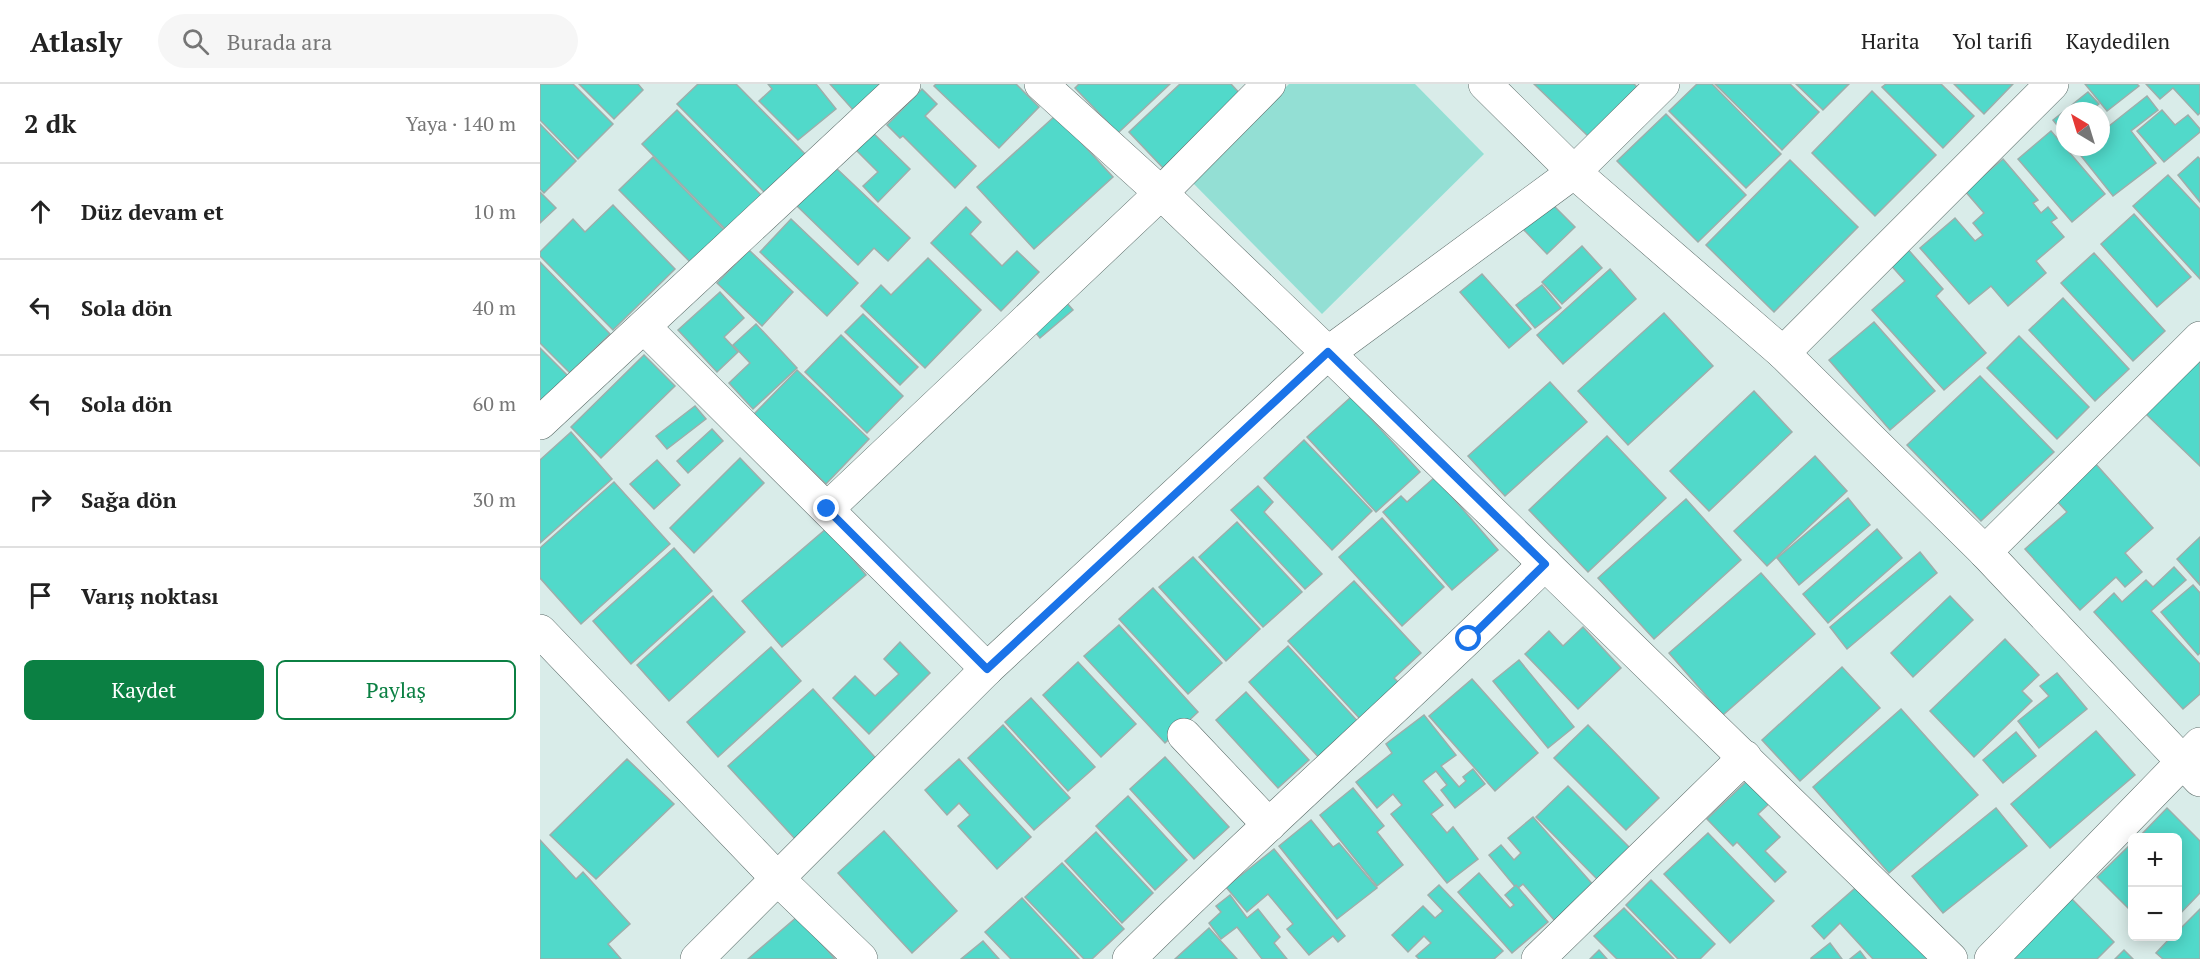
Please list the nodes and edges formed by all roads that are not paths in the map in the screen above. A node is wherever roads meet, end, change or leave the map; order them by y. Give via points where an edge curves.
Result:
1 (904, 84) edge
2 (1041, 84) edge
3 (1269, 84) edge
4 (1485, 84) edge
5 (1663, 84) edge
6 (2052, 84) edge
7 (1574, 172) junction
8 (1161, 193) junction
9 (644, 327) junction
10 (2200, 338) edge
11 (1328, 352) junction
12 (1783, 353) junction
13 (540, 423) edge
14 (827, 509) junction
15 (1985, 552) junction
16 (1545, 564) junction
17 (540, 631) edge
18 (987, 669) junction
19 (1184, 735) dead end
20 (1745, 757) junction
21 (2194, 762) edge
22 (1269, 825) junction
23 (777, 878) junction
24 (697, 959) edge
25 (861, 959) edge
26 (1129, 959) edge
27 (1538, 959) edge
28 (1951, 959) edge
29 (1991, 959) edge

1 - 9 street
2 - 8 street
3 - 8 street
4 - 7 street
5 - 7 street
6 - 12 street
7 - 11 street
7 - 12 street
8 - 11 street
8 - 14 street
9 - 13 street
9 - 14 street
10 - 15 street
11 - 16 street
11 - 18 street
12 - 15 street
14 - 18 street
15 - 21 street
16 - 20 street
16 - 22 street
17 - 23 street
18 - 23 street
19 - 22 street
20 - 27 street
20 - 28 street
21 - 29 street
22 - 26 street
23 - 24 street
23 - 25 street

